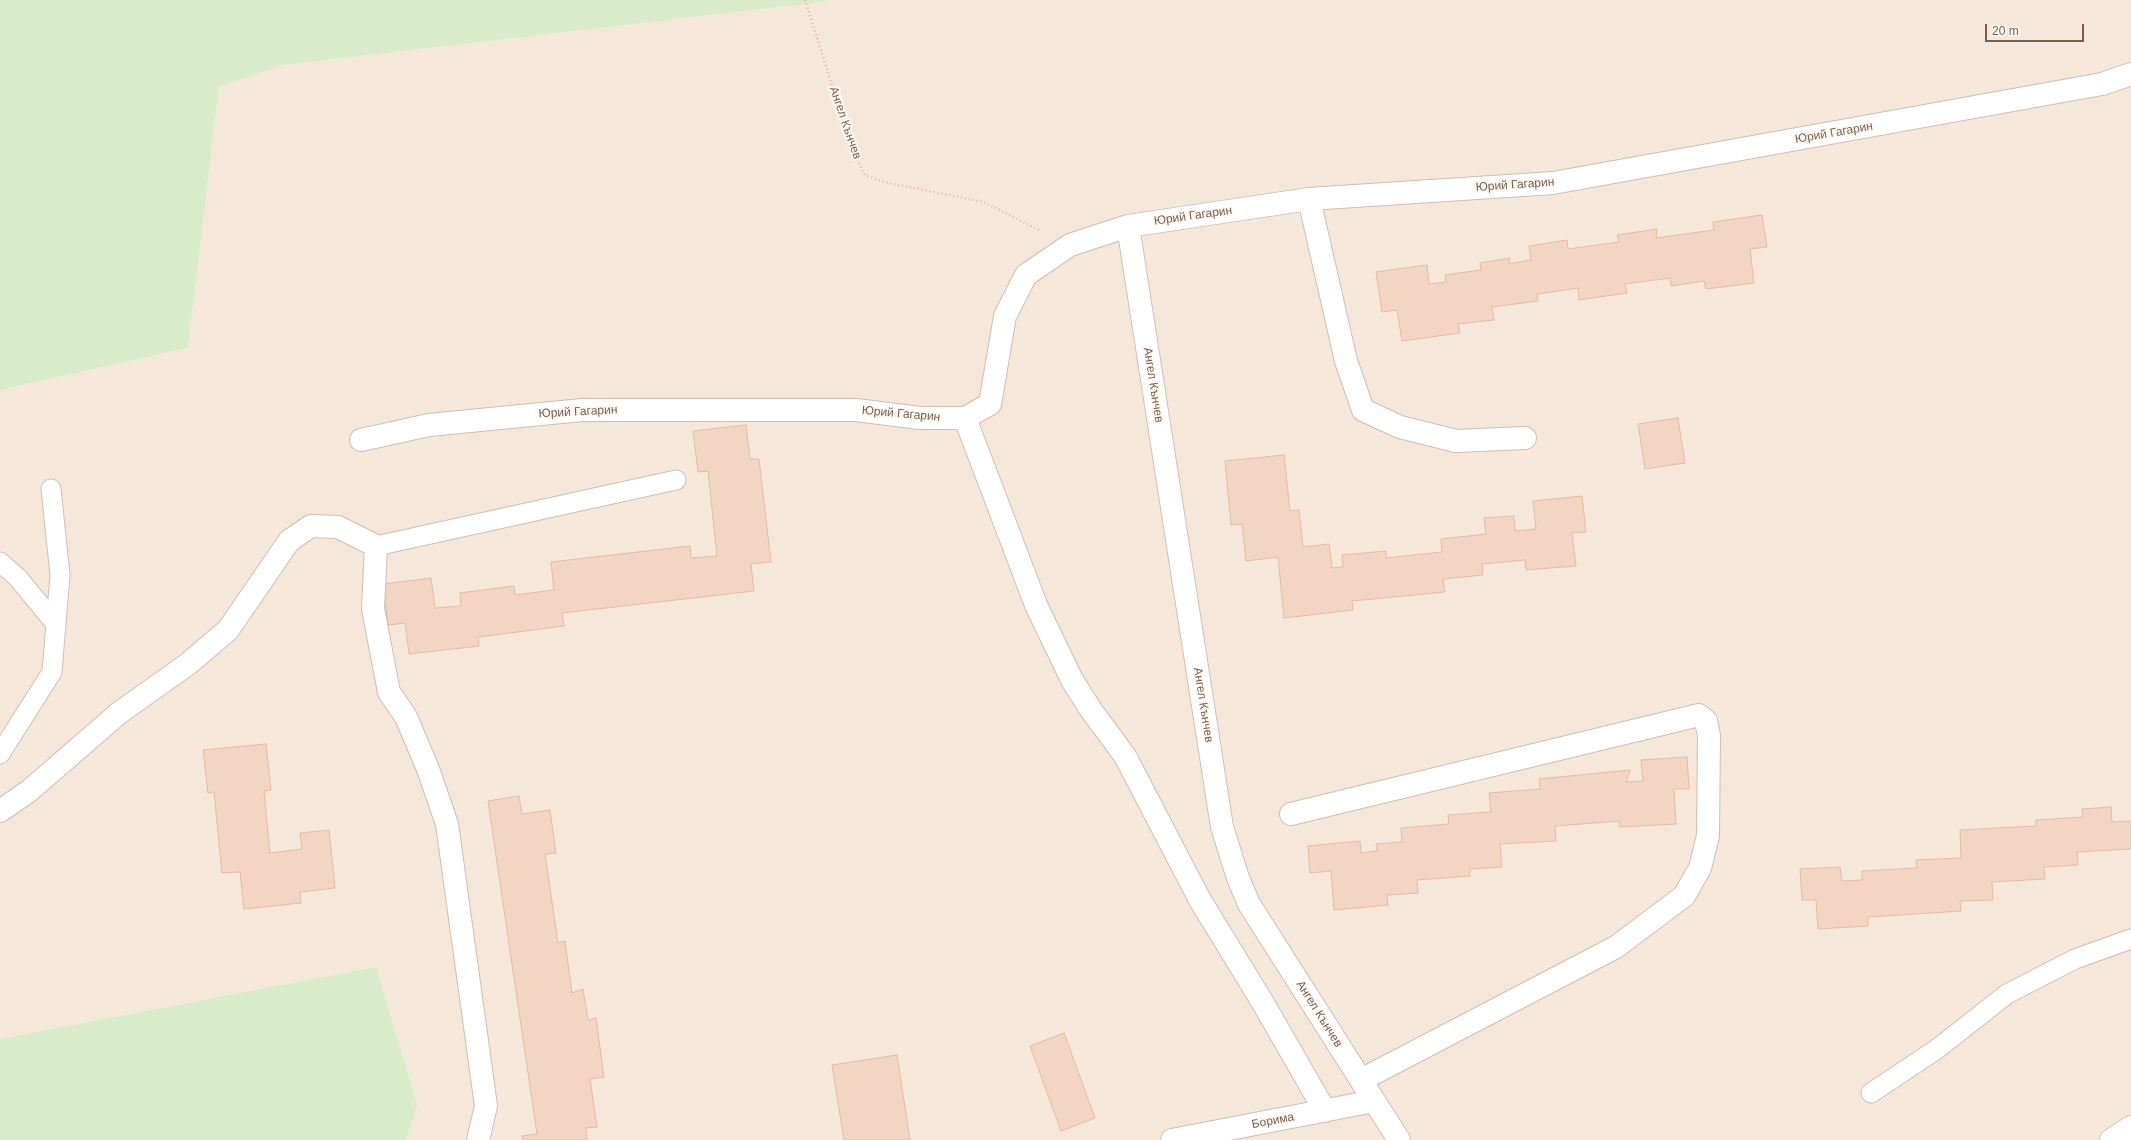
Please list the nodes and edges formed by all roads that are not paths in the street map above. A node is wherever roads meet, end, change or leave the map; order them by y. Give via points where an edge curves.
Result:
1 (2131, 74) edge
2 (1309, 199) junction
3 (1128, 226) junction
4 (965, 418) junction
5 (1525, 438) dead end
6 (361, 440) dead end
7 (676, 480) dead end
8 (51, 489) dead end
9 (376, 546) junction
10 (0, 562) edge
11 (55, 622) junction
12 (0, 754) edge
13 (0, 811) edge
14 (1291, 814) dead end
15 (2131, 939) edge
16 (1361, 1080) junction
17 (1870, 1093) dead end
18 (1374, 1101) junction
19 (1325, 1111) junction
20 (2131, 1127) edge
21 (478, 1140) edge
22 (1172, 1140) edge
23 (1399, 1140) edge
24 (2111, 1140) edge

1 - 2 street, Юрий Гагарин via 2094,86 1553,182
2 - 3 street, Юрий Гагарин
2 - 5 street via 1346,361 1363,410 1400,428 1456,441
3 - 4 street, Юрий Гагарин via 1070,245 1026,275 1004,316 990,404
3 - 16 street, Ангел Кънчев via 1222,827 1249,904
4 - 6 street, Юрий Гагарин via 920,418 856,410 582,410 429,425
4 - 19 street via 1036,605 1072,680 1124,756 1200,900
7 - 9 lane
8 - 11 lane via 60,575
9 - 13 street via 338,527 312,526 289,541 228,630 188,664 119,713 29,791
9 - 21 street via 373,609 388,692 406,717 447,824 486,1106
10 - 11 lane via 18,578
11 - 12 lane via 52,672
14 - 16 street via 1699,715 1706,721 1709,736 1708,836 1700,868 1684,896 1616,947
15 - 17 lane via 2075,959 2007,994 1937,1049
16 - 18 street, Ангел Кънчев
18 - 19 street, Борима
18 - 23 street, Ангел Кънчев
19 - 22 street, Борима
20 - 24 street

